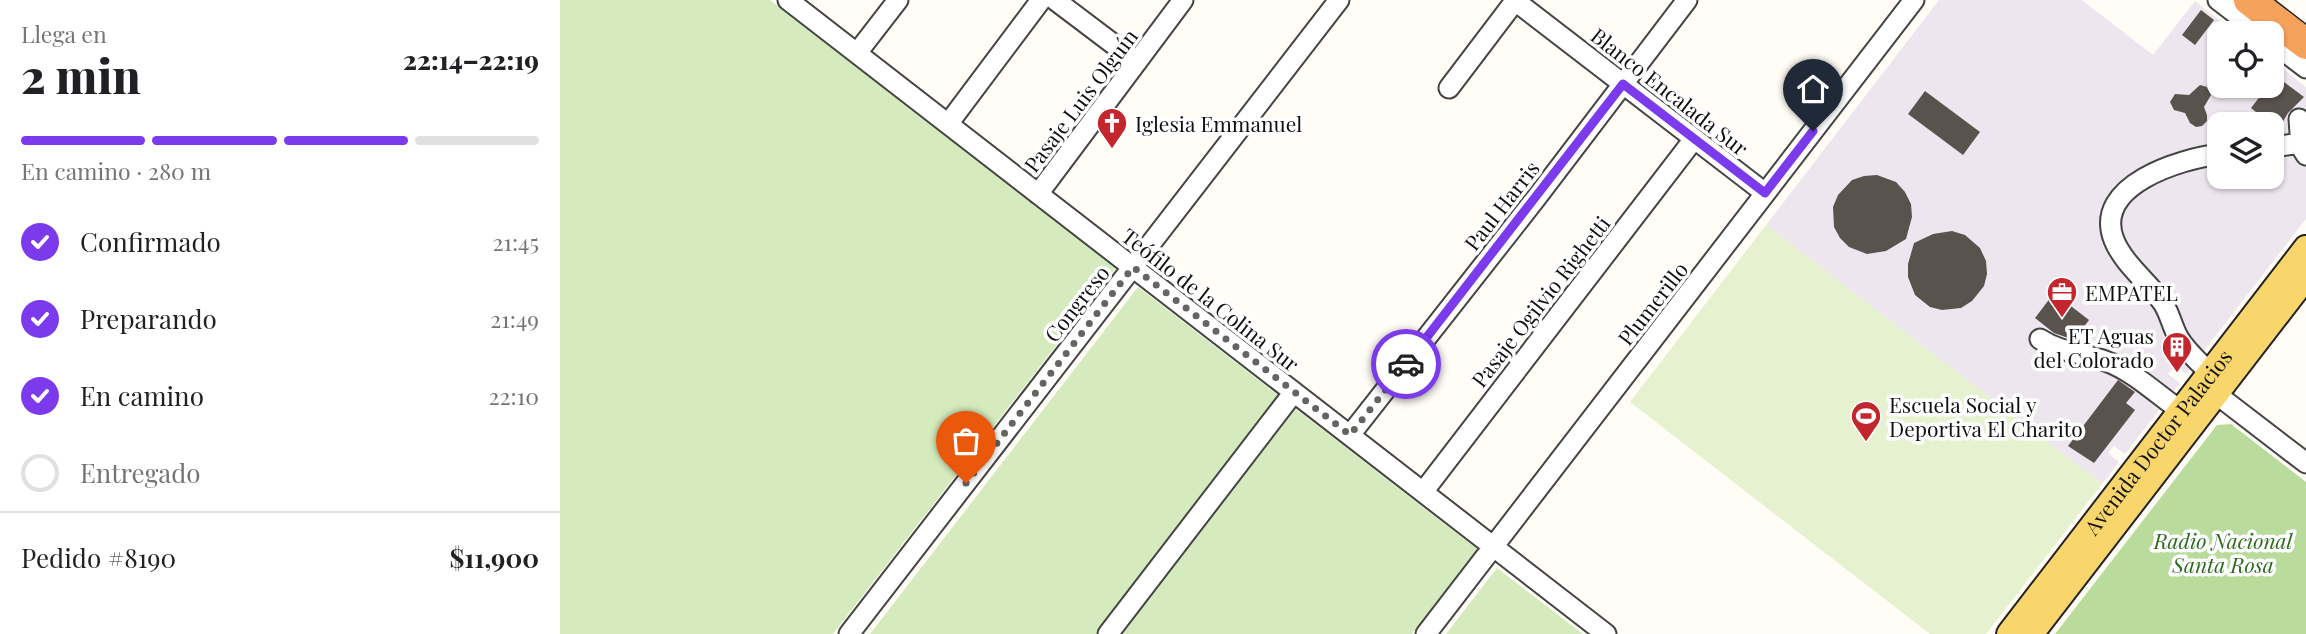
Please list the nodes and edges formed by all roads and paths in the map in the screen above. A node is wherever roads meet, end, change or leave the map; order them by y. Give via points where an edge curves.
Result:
1 (788, 0) edge
2 (898, 0) edge
3 (1041, 0) edge
4 (1055, 0) edge
5 (1183, 0) edge
6 (1339, 0) edge
7 (1686, 0) edge
8 (2218, 0) edge
9 (2249, 0) edge
10 (2276, 0) edge
11 (1514, 1) edge
12 (1907, 2) edge
13 (2245, 21) edge
14 (2306, 23) edge
15 (2306, 44) edge
16 (2284, 51) edge
17 (857, 53) junction
18 (1137, 61) junction
19 (2306, 68) edge
20 (1623, 84) junction
21 (1449, 88) dead end
22 (2300, 119) dead end
23 (948, 124) junction
24 (1694, 139) junction
25 (2284, 148) edge
26 (2303, 149) edge
27 (2207, 156) edge
28 (1765, 193) junction
29 (1038, 194) junction
30 (2304, 263) edge
31 (1133, 267) junction
32 (2040, 339) dead end
33 (2209, 383) junction
34 (1294, 392) junction
35 (2181, 411) junction
36 (1350, 435) junction
37 (2306, 463) edge
38 (1423, 492) junction
39 (1494, 547) junction
40 (849, 634) edge
41 (1108, 634) edge
42 (1426, 634) edge
43 (1606, 634) edge
44 (2009, 634) edge
45 (2031, 634) edge

1 - 17 street, Teófilo de la Colina Sur
2 - 17 street
3 - 23 street
4 - 18 street
5 - 18 street, Pasaje Luis Olguín
6 - 31 street, Congreso
7 - 20 street, Paul Harris
8 - 13 street
9 - 15 highway
10 - 14 highway
11 - 20 street, Blanco Encalada Sur
11 - 21 street
12 - 28 street, Plumerillo
16 - 19 street
17 - 23 street, Teófilo de la Colina Sur
18 - 29 street, Pasaje Luis Olguín
20 - 24 street, Blanco Encalada Sur
20 - 36 street, Paul Harris
22 - 26 street
23 - 29 street, Teófilo de la Colina Sur
24 - 28 street, Blanco Encalada Sur
24 - 38 street, Pasaje Ogilvio Righetti
25 - 26 street
27 - 33 street via 2178,162 2129,187 2116,202 2110,222 2117,246 2162,302 2182,344
28 - 39 street, Plumerillo
29 - 31 street, Teófilo de la Colina Sur
30 - 33 main road, Avenida Doctor Palacios
31 - 34 street, Teófilo de la Colina Sur
31 - 40 street, Congreso
32 - 35 street via 2117,366
33 - 35 main road, Avenida Doctor Palacios
33 - 37 street
33 - 45 main road, Avenida Doctor Palacios
34 - 36 street, Teófilo de la Colina Sur
34 - 41 street
35 - 44 main road, Avenida Doctor Palacios
36 - 38 street, Teófilo de la Colina Sur
38 - 39 street, Teófilo de la Colina Sur
39 - 42 street, Plumerillo
39 - 43 street, Teófilo de la Colina Sur

